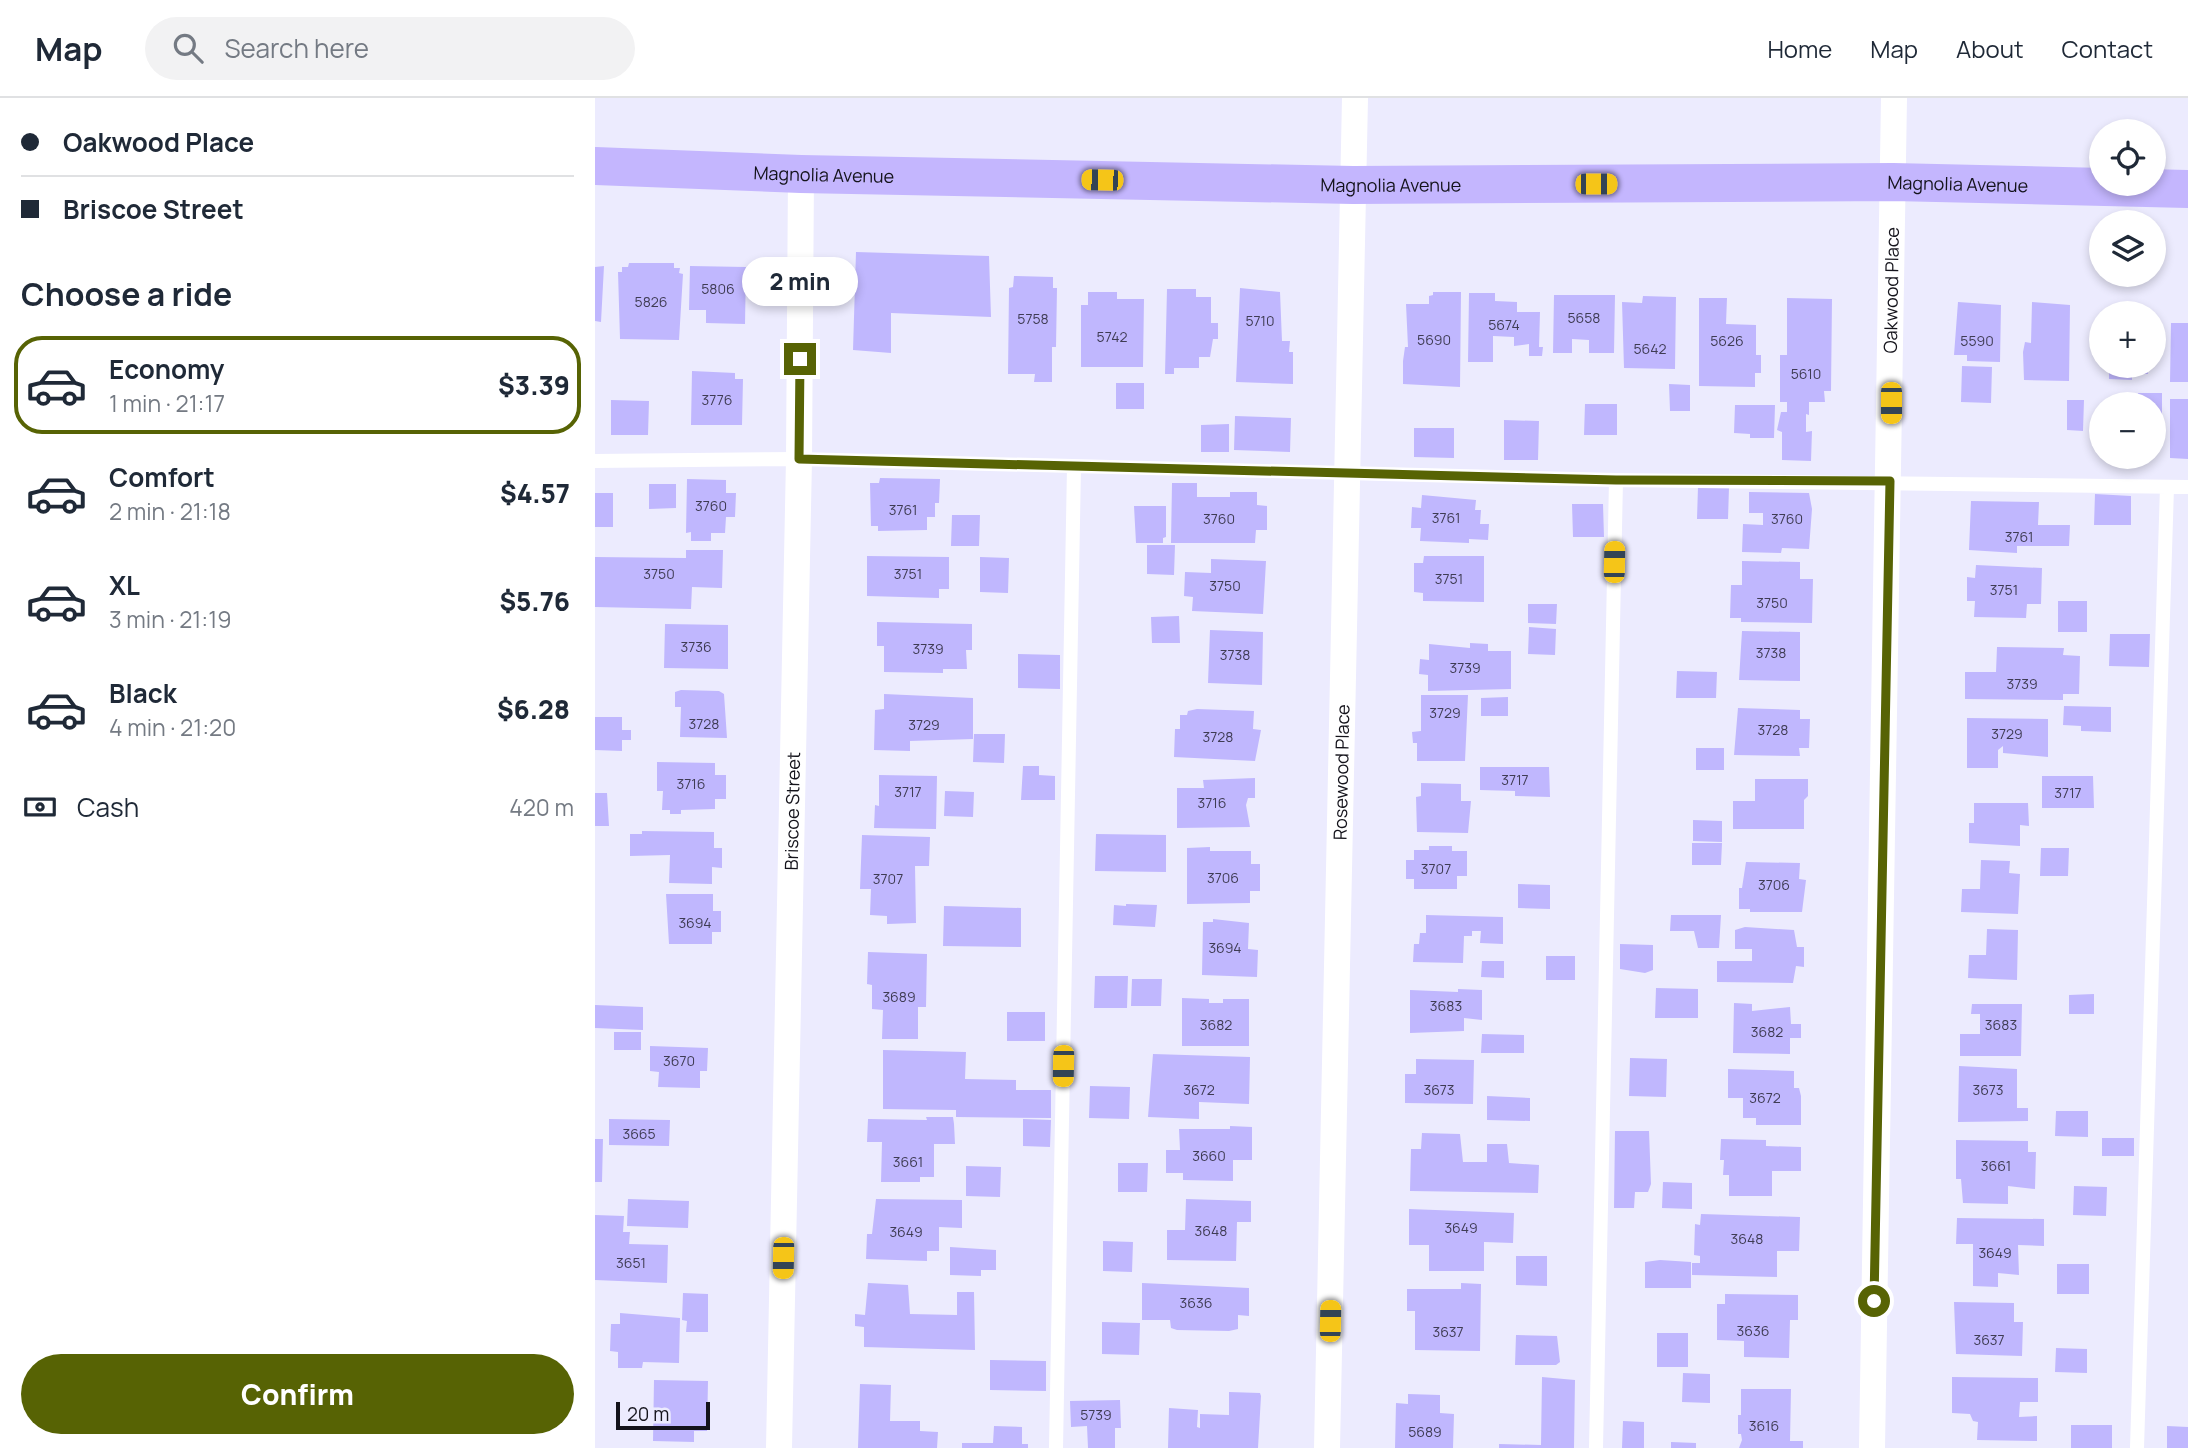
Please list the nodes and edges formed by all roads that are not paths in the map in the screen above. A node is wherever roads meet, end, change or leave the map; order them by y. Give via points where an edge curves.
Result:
1 (1355, 98) edge
2 (1893, 98) edge
3 (595, 166) edge
4 (801, 174) junction
5 (1893, 182) junction
6 (1353, 185) junction
7 (2188, 189) edge
8 (799, 459) junction
9 (595, 461) edge
10 (1074, 467) junction
11 (1346, 473) junction
12 (1616, 480) junction
13 (1890, 481) junction
14 (2167, 487) junction
15 (2188, 487) edge
16 (779, 1448) edge
17 (1056, 1448) edge
18 (1327, 1448) edge
19 (1596, 1448) edge
20 (1872, 1448) edge
21 (2137, 1448) edge

1 - 6 street, Rosewood Place
2 - 5 street, Oakwood Place
3 - 4 main road, Magnolia Avenue
4 - 6 main road, Magnolia Avenue
4 - 8 street, Briscoe Street
5 - 6 main road, Magnolia Avenue
5 - 7 main road, Magnolia Avenue
5 - 13 street, Oakwood Place
6 - 11 street, Rosewood Place
8 - 9 lane
8 - 10 lane
8 - 16 street, Briscoe Street
10 - 11 lane
10 - 17 lane
11 - 12 lane
11 - 18 street, Rosewood Place
12 - 13 lane
12 - 19 lane
13 - 14 lane
13 - 20 street, Oakwood Place
14 - 15 lane
14 - 21 lane

